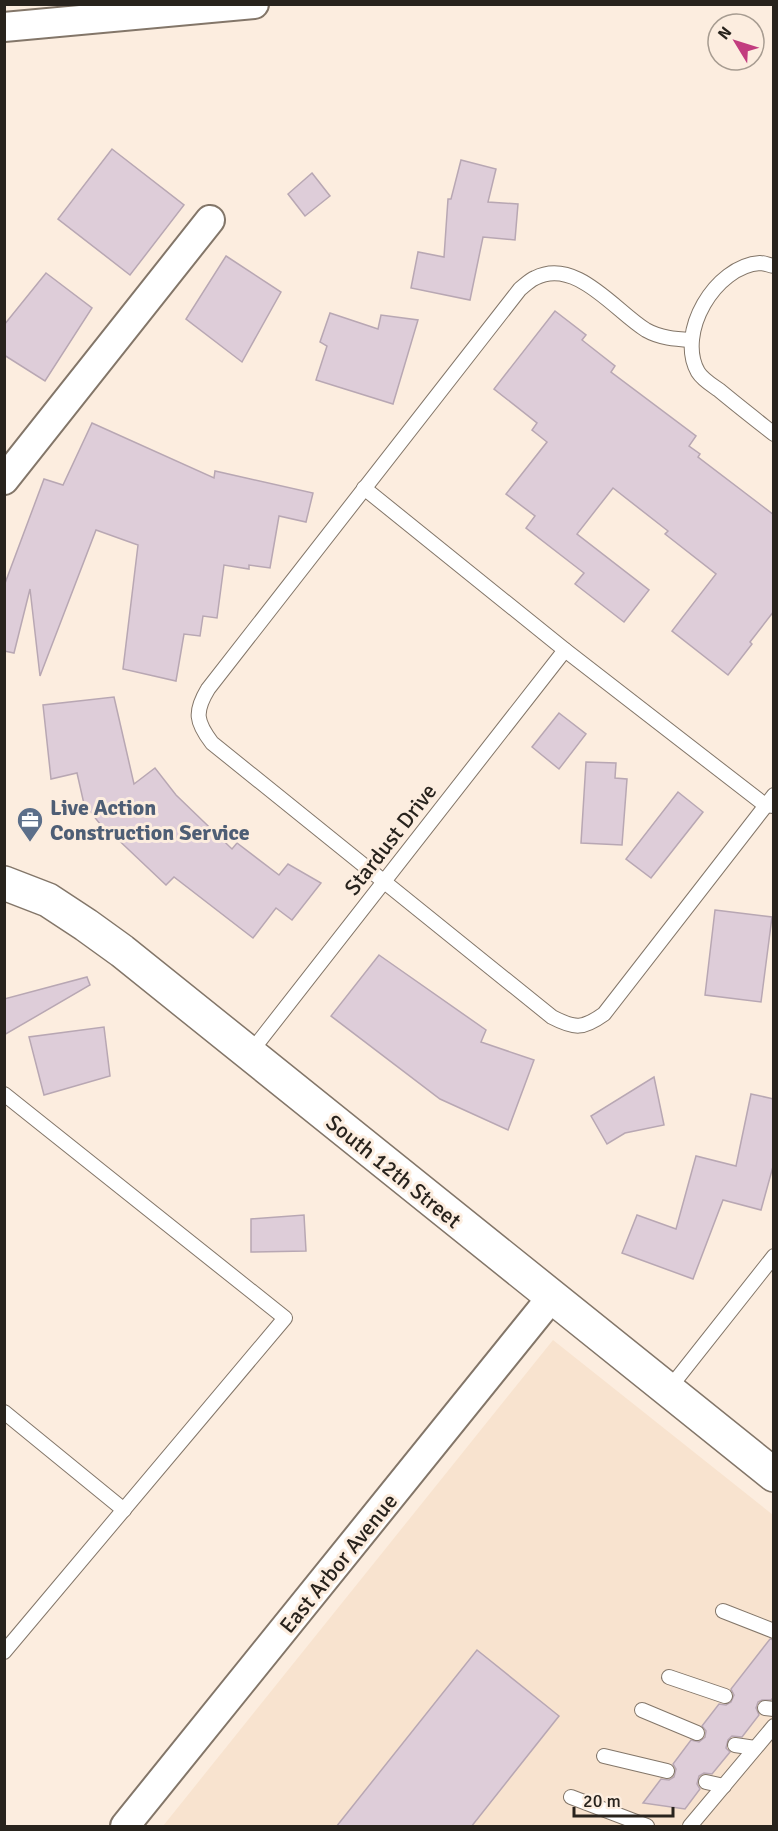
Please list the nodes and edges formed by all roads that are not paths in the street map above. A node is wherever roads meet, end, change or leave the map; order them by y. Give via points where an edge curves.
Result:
1 (254, 4) edge
2 (4, 27) edge
3 (210, 220) dead end
4 (774, 266) edge
5 (691, 340) junction
6 (774, 434) edge
7 (4, 480) edge
8 (364, 488) junction
9 (566, 650) junction
10 (771, 802) edge
11 (384, 880) junction
12 (4, 883) edge
13 (248, 1054) junction
14 (4, 1094) edge
15 (774, 1256) edge
16 (551, 1298) junction
17 (668, 1390) junction
18 (4, 1412) edge
19 (774, 1475) edge
20 (124, 1510) junction
21 (723, 1611) dead end
22 (774, 1631) edge
23 (4, 1652) edge
24 (669, 1677) dead end
25 (725, 1696) dead end
26 (642, 1710) dead end
27 (774, 1726) edge
28 (697, 1733) dead end
29 (735, 1745) dead end
30 (755, 1748) junction
31 (604, 1756) dead end
32 (667, 1771) dead end
33 (706, 1782) dead end
34 (724, 1786) junction
35 (572, 1797) dead end
36 (125, 1827) edge
37 (647, 1827) edge
38 (690, 1827) edge

1 - 2 street
3 - 7 street
4 - 5 lane via 760,263 738,270 721,283 695,321
5 - 6 lane via 692,359 700,375
5 - 8 lane via 662,337 647,330 568,274 551,273 535,278 520,289
8 - 9 lane
8 - 11 lane via 208,689 198,716 212,744
9 - 10 lane
9 - 11 lane, Stardust Drive
10 - 11 lane via 604,1014 580,1027 552,1017
11 - 13 lane, Stardust Drive
12 - 13 street, South 12th Street via 48,900 94,930
13 - 16 street, South 12th Street
14 - 20 lane via 285,1318
15 - 17 lane
16 - 17 street, South 12th Street
16 - 36 street, East Arbor Avenue
17 - 19 street, South 12th Street
18 - 20 lane
20 - 23 lane
21 - 22 lane
24 - 25 lane
26 - 28 lane
27 - 30 lane
29 - 30 lane
30 - 34 lane
31 - 32 lane
33 - 34 lane
34 - 38 lane
35 - 37 lane

